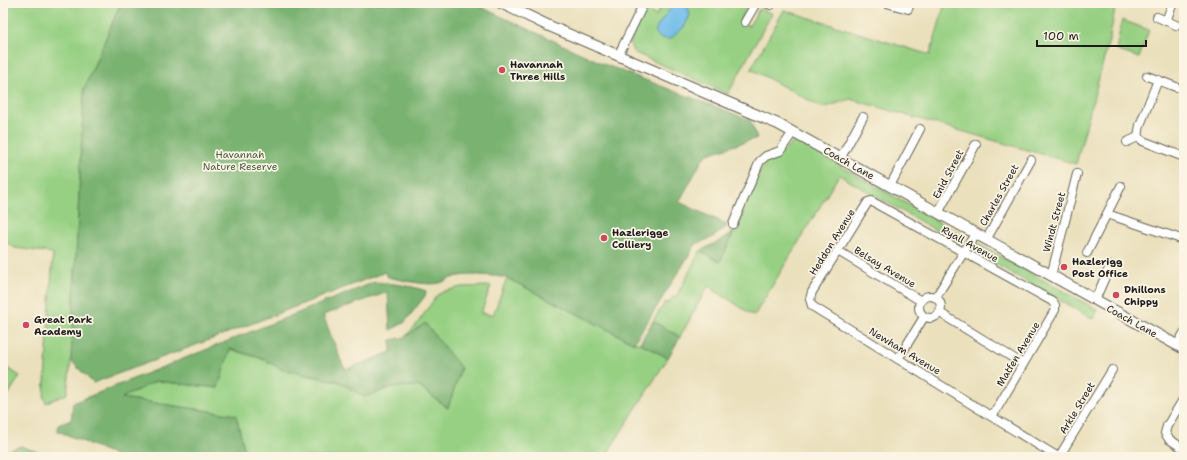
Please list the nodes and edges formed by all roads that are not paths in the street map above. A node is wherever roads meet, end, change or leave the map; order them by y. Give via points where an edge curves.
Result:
1 (501, 3) edge
2 (644, 3) edge
3 (756, 3) edge
4 (887, 3) edge
5 (910, 3) edge
6 (1173, 3) edge
7 (1157, 17) dead end
8 (1166, 21) junction
9 (745, 22) dead end
10 (1176, 25) dead end
11 (618, 56) junction
12 (1147, 76) dead end
13 (1158, 80) junction
14 (1176, 87) dead end
15 (863, 117) dead end
16 (920, 129) dead end
17 (793, 132) junction
18 (1138, 136) junction
19 (1127, 142) dead end
20 (976, 144) dead end
21 (1184, 157) edge
22 (840, 159) junction
23 (1031, 160) dead end
24 (1077, 174) dead end
25 (890, 186) junction
26 (1121, 186) dead end
27 (874, 201) joint
28 (938, 213) junction
29 (1107, 214) junction
30 (734, 224) dead end
31 (975, 234) junction
32 (986, 240) junction
33 (1184, 240) edge
34 (838, 251) junction
35 (964, 252) junction
36 (1087, 253) dead end
37 (1110, 266) dead end
38 (1051, 276) junction
39 (936, 297) junction
40 (810, 298) joint
41 (1095, 300) junction
42 (921, 301) junction
43 (1055, 305) joint
44 (940, 313) junction
45 (924, 317) junction
46 (1184, 333) edge
47 (1181, 347) edge
48 (898, 359) junction
49 (1023, 364) junction
50 (1112, 370) dead end
51 (1184, 398) edge
52 (992, 413) junction
53 (1184, 449) edge
54 (1059, 457) edge

1 - 11 street, Coach Lane
2 - 11 street
3 - 9 street
4 - 5 street via 908,9
6 - 8 street
7 - 8 street
8 - 10 street
11 - 17 street, Coach Lane via 741,107
12 - 13 street
13 - 14 street
13 - 18 street
15 - 22 street
16 - 25 street
17 - 22 street, Coach Lane
17 - 30 street via 780,151 760,161
18 - 19 street
18 - 21 street via 1143,141
20 - 28 street, Enid Street
22 - 25 street, Coach Lane
23 - 32 street, Charles Street
24 - 38 street, Windt Street
25 - 28 street, Coach Lane
26 - 29 street
27 - 34 street, Heddon Avenue via 868,202
27 - 35 street, Ryall Avenue
28 - 31 street, Coach Lane
29 - 33 street
29 - 36 street
31 - 32 street, Coach Lane
31 - 35 street
32 - 38 street, Coach Lane
34 - 40 street, Heddon Avenue
34 - 42 street, Belsay Avenue
35 - 39 street
35 - 43 street, Ryall Avenue
37 - 41 street
38 - 41 street, Coach Lane
39 - 42 street via 930,296
39 - 44 street via 942,307
40 - 48 street, Newham Avenue via 812,306
41 - 47 street, Coach Lane
42 - 45 street via 920,311
43 - 49 street, Matfen Avenue via 1055,310
44 - 45 street via 930,319
44 - 49 street
45 - 48 street
46 - 47 street
48 - 52 street, Newham Avenue
49 - 52 street, Matfen Avenue
50 - 54 street, Arkle Street
51 - 53 street via 1165,433 1169,440
52 - 54 street, Newham Avenue

